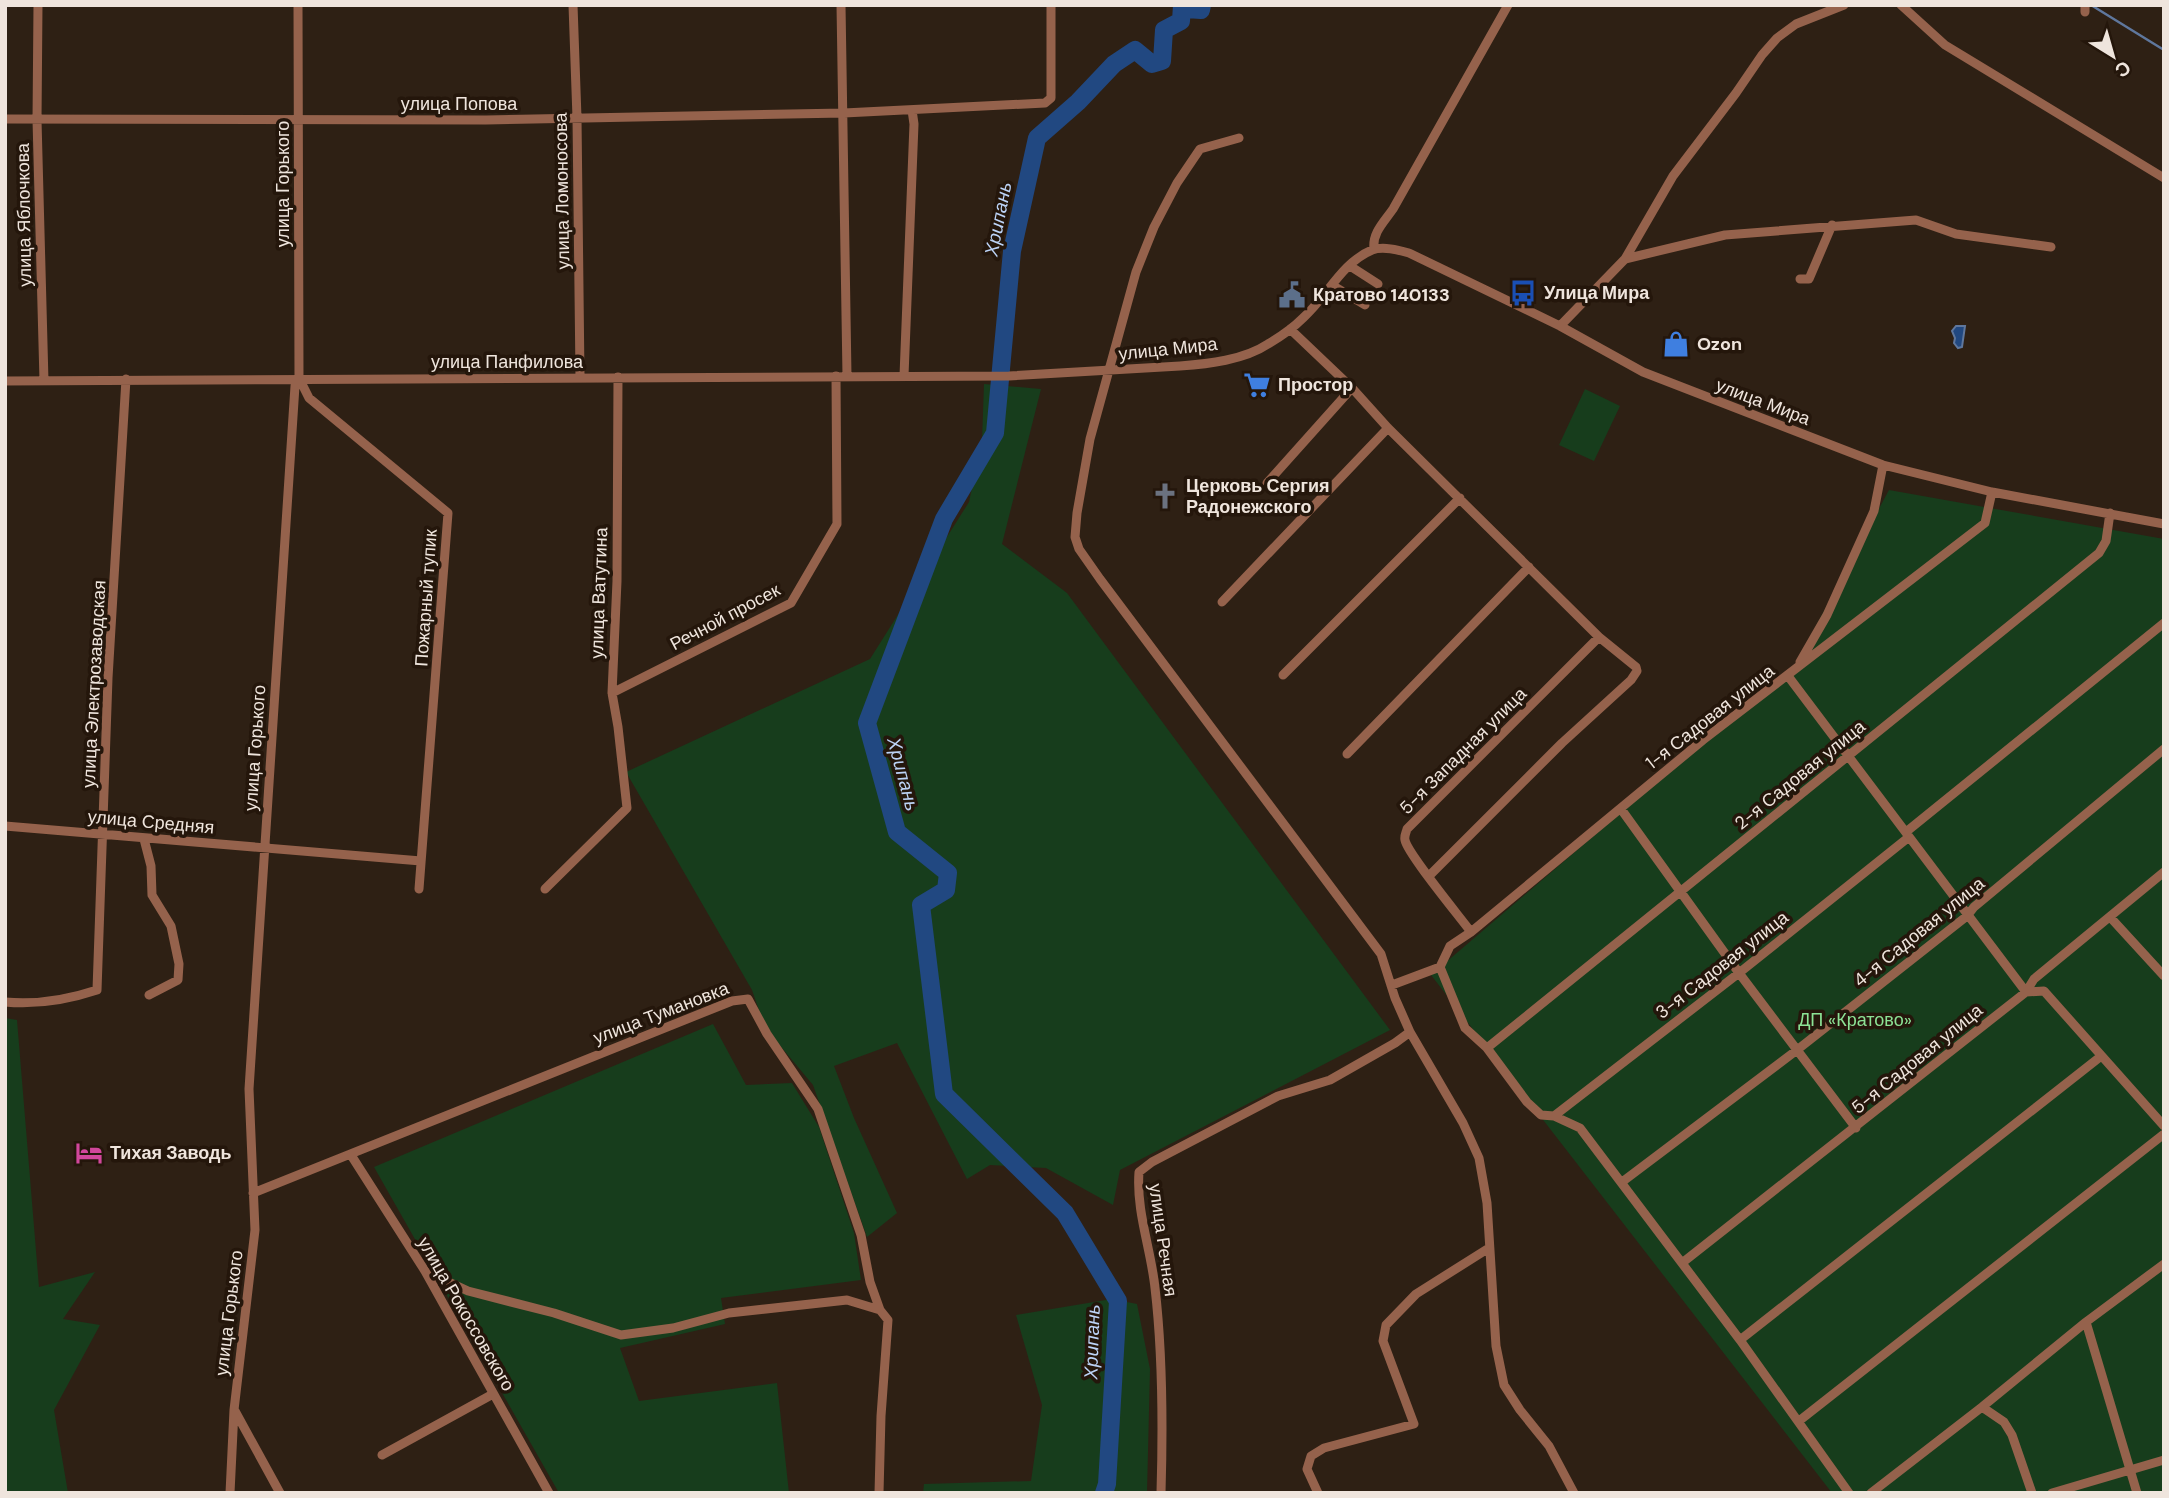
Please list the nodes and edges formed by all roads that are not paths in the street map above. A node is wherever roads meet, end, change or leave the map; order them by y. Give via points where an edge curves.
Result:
1 (38, 5) edge
2 (298, 5) edge
3 (573, 5) edge
4 (841, 5) edge
5 (1051, 5) edge
6 (1844, 5) edge
7 (1901, 5) edge
8 (1506, 8) edge
9 (912, 110) junction
10 (844, 113) junction
11 (577, 118) junction
12 (299, 119) junction
13 (5, 120) edge
14 (37, 120) junction
15 (1239, 138) dead end
16 (2164, 178) edge
17 (1836, 225) junction
18 (2051, 247) dead end
19 (1374, 249) junction
20 (1625, 259) junction
21 (1350, 266) junction
22 (1800, 279) dead end
23 (1378, 284) dead end
24 (1332, 285) junction
25 (1365, 305) dead end
26 (1560, 326) junction
27 (1290, 328) junction
28 (1108, 371) junction
29 (836, 376) junction
30 (847, 376) junction
31 (904, 376) junction
32 (1009, 376) joint
33 (580, 377) junction
34 (618, 377) junction
35 (299, 378) junction
36 (126, 379) junction
37 (5, 381) edge
38 (44, 381) junction
39 (1352, 388) junction
40 (1388, 428) junction
41 (1883, 465) junction
42 (1267, 483) dead end
43 (1992, 492) junction
44 (1460, 498) junction
45 (2110, 513) junction
46 (2164, 524) edge
47 (1529, 567) junction
48 (1222, 602) dead end
49 (2164, 623) edge
50 (1598, 637) junction
51 (1797, 667) junction
52 (1283, 675) dead end
53 (1788, 676) junction
54 (611, 694) junction
55 (2164, 749) edge
56 (1347, 754) dead end
57 (1849, 755) junction
58 (1621, 809) junction
59 (5, 826) edge
60 (103, 834) junction
61 (1907, 834) junction
62 (144, 839) junction
63 (265, 847) junction
64 (421, 861) junction
65 (2164, 872) edge
66 (1429, 876) junction
67 (419, 889) dead end
68 (545, 889) dead end
69 (1681, 893) junction
70 (1967, 916) junction
71 (2110, 917) junction
72 (1471, 932) junction
73 (1440, 967) junction
74 (1739, 973) junction
75 (2164, 976) edge
76 (1392, 985) junction
77 (2026, 992) junction
78 (149, 995) dead end
79 (5, 1002) edge
80 (1410, 1032) junction
81 (1487, 1048) junction
82 (1797, 1050) junction
83 (2100, 1057) junction
84 (1554, 1116) junction
85 (2164, 1126) edge
86 (1856, 1128) junction
87 (2164, 1134) edge
88 (351, 1155) junction
89 (1622, 1182) junction
90 (253, 1193) junction
91 (1489, 1248) junction
92 (1682, 1263) junction
93 (2164, 1264) edge
94 (425, 1271) junction
95 (880, 1310) junction
96 (2086, 1322) junction
97 (1740, 1340) junction
98 (493, 1394) junction
99 (1982, 1407) junction
100 (234, 1410) junction
101 (1799, 1421) junction
102 (382, 1455) dead end
103 (2164, 1460) edge
104 (2129, 1470) junction
105 (230, 1493) edge
106 (280, 1493) edge
107 (549, 1493) edge
108 (879, 1493) edge
109 (1161, 1493) edge
110 (1318, 1493) edge
111 (1574, 1493) edge
112 (1849, 1493) edge
113 (1871, 1493) edge
114 (2032, 1493) edge
115 (2052, 1493) edge
116 (2137, 1493) edge

1 - 14 street, улица Яблочкова
2 - 12 street, улица Горького
3 - 11 street, улица Ломоносова
4 - 10 street
5 - 9 street, улица Попова via 1051,98 1045,103
6 - 20 street via 1796,24 1762,55 1673,176
7 - 16 street via 1945,46
8 - 19 street via 1378,228
9 - 10 street, улица Попова
9 - 31 street
10 - 11 street, улица Попова
10 - 30 street
11 - 12 street, улица Попова
11 - 33 street, улица Ломоносова
12 - 14 street, улица Попова
12 - 35 street, улица Горького
13 - 14 street, улица Попова
14 - 38 street, улица Яблочкова
15 - 28 street via 1200,149 1177,183 1136,272
17 - 18 street via 1916,220 1956,234
17 - 20 street via 1725,235
17 - 22 street via 1809,279
19 - 21 street, улица Мира
19 - 26 street, улица Мира via 1409,253
20 - 26 street
21 - 23 street
21 - 24 street, улица Мира
24 - 25 street
24 - 27 street, улица Мира
26 - 41 street, улица Мира via 1643,372
27 - 28 street, улица Мира via 1253,352 1202,364
27 - 39 street
28 - 32 street, улица Мира
28 - 76 street via 1085,462 1075,537 1079,550 1381,954
29 - 30 street, улица Панфилова
29 - 34 street, улица Панфилова
29 - 54 street, Речной просек via 837,524 791,603
30 - 31 street, улица Панфилова
31 - 32 street, улица Панфилова
33 - 34 street, улица Панфилова
33 - 35 street, улица Панфилова
34 - 54 street, улица Ватутина
35 - 36 street, улица Панфилова
35 - 63 street, улица Горького
35 - 64 street, Пожарный тупик via 309,398 448,513
36 - 38 street, улица Панфилова
36 - 60 street, улица Электрозаводская
37 - 38 street, улица Панфилова
39 - 40 street
39 - 42 street
40 - 44 street
40 - 48 street
41 - 43 street, улица Мира
41 - 51 street via 1874,511 1828,615
43 - 45 street, улица Мира
43 - 51 street, 1-я Садовая улица via 1985,523
44 - 47 street
44 - 52 street
45 - 46 street, улица Мира
45 - 57 street, 2-я Садовая улица via 2106,541 2099,553
47 - 50 street
47 - 56 street
49 - 61 street, 3-я Садовая улица
50 - 66 street, 5-я Западная улица via 1408,829 1408,848
50 - 66 street via 1637,671
51 - 53 street, 1-я Садовая улица
53 - 57 street
53 - 58 street, 1-я Садовая улица
54 - 68 street, улица Ватутина via 627,808
55 - 70 street, 4-я Садовая улица
57 - 61 street
57 - 69 street, 2-я Садовая улица
58 - 69 street
58 - 72 street, 1-я Садовая улица
59 - 60 street, улица Средняя
60 - 62 street, улица Средняя
60 - 79 street, улица Электрозаводская via 97,989 39,1003
61 - 70 street
61 - 74 street, 3-я Садовая улица
62 - 63 street, улица Средняя
62 - 78 street via 152,895 171,926 179,964 178,980
63 - 64 street, улица Средняя
63 - 90 street, улица Горького via 249,1089
64 - 67 street, Пожарный тупик
65 - 71 street, 5-я Садовая улица
66 - 72 street, 5-я Западная улица
69 - 74 street
69 - 81 street, 2-я Садовая улица
70 - 77 street
70 - 82 street, 4-я Садовая улица
71 - 75 street
71 - 77 street, 5-я Садовая улица via 2034,979
72 - 73 street, 1-я Садовая улица via 1450,946
73 - 76 street
73 - 81 street via 1465,1028
74 - 82 street
74 - 84 street, 3-я Садовая улица
76 - 80 street
77 - 83 street via 2044,991
77 - 86 street, 5-я Садовая улица
80 - 91 street via 1479,1157
80 - 109 street, улица Речная via 1330,1080 1278,1096 1139,1172 1138,1194 1158,1317
81 - 84 street via 1527,1102 1541,1115
82 - 86 street
82 - 89 street, 4-я Садовая улица
83 - 85 street
83 - 97 street
84 - 89 street via 1580,1128
86 - 92 street, 5-я Садовая улица
87 - 101 street
88 - 90 street, улица Тумановка
88 - 94 street, улица Рокоссовского
88 - 95 street, улица Тумановка via 732,1001 748,999 818,1109 861,1235
89 - 92 street
90 - 100 street, улица Горького via 255,1230
91 - 110 street via 1416,1294 1386,1325 1383,1341 1414,1424 1324,1448 1311,1456 1307,1469
91 - 111 street via 1496,1346 1504,1385 1549,1446
92 - 97 street
93 - 96 street
94 - 95 street via 468,1291 621,1335 673,1328 729,1313 847,1300
94 - 98 street, улица Рокоссовского
95 - 108 street, улица Тумановка via 888,1320
96 - 99 street
96 - 104 street
97 - 101 street
98 - 102 street
98 - 107 street, улица Рокоссовского
99 - 113 street
99 - 114 street via 2004,1422 2012,1435
100 - 105 street, улица Горького
100 - 106 street
101 - 112 street
103 - 104 street
104 - 115 street
104 - 116 street

